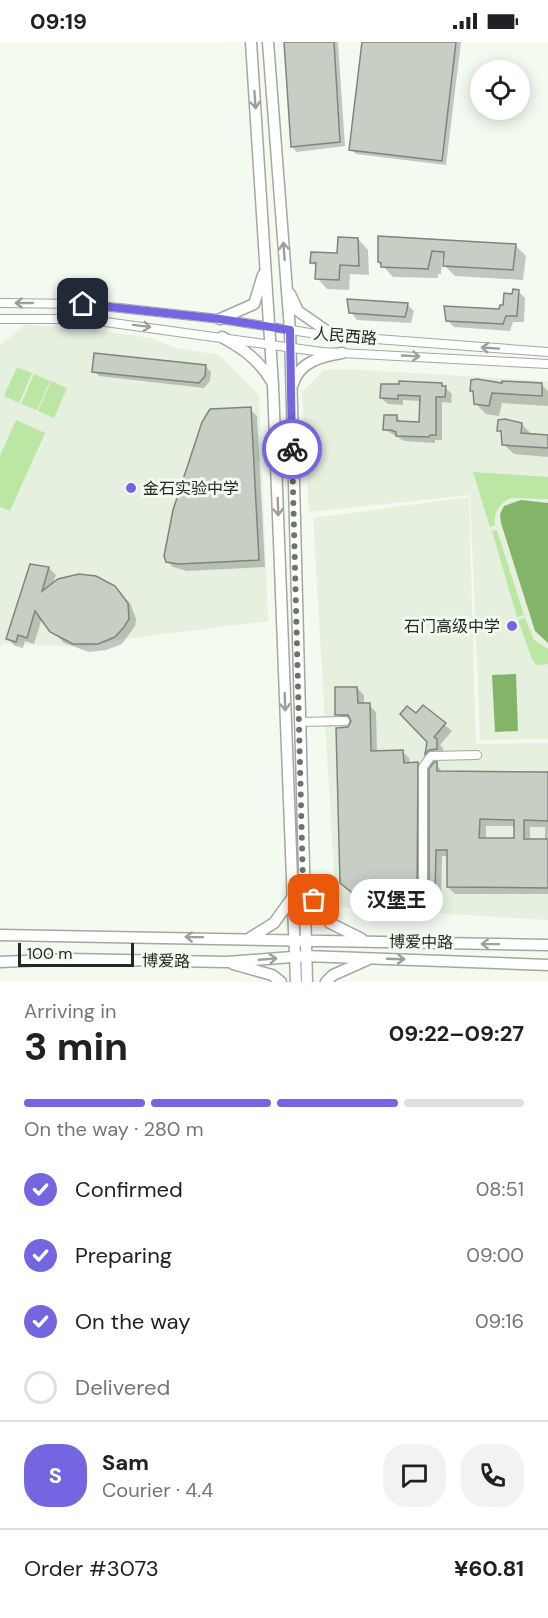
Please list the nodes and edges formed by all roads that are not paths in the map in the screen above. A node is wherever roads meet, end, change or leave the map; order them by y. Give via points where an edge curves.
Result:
1 (250, 42) edge
2 (268, 42) edge
3 (266, 260) junction
4 (287, 287) junction
5 (0, 303) edge
6 (0, 319) edge
7 (220, 319) junction
8 (270, 327) junction
9 (290, 330) junction
10 (222, 336) junction
11 (334, 336) junction
12 (271, 344) junction
13 (290, 347) junction
14 (548, 352) edge
15 (342, 353) junction
16 (548, 364) edge
17 (273, 386) junction
18 (291, 390) junction
19 (345, 720) dead end
20 (299, 722) junction
21 (477, 755) dead end
22 (303, 884) junction
23 (293, 897) junction
24 (423, 899) dead end
25 (0, 935) edge
26 (250, 938) junction
27 (300, 940) junction
28 (368, 941) junction
29 (548, 945) edge
30 (300, 956) junction
31 (370, 958) junction
32 (0, 962) edge
33 (227, 963) junction
34 (548, 965) edge
35 (281, 982) edge
36 (296, 982) edge
37 (307, 982) edge
38 (326, 982) edge

1 -> 3 main road
4 -> 2 main road
3 - 7 main road via 254,304
3 - 8 main road
4 - 9 main road
4 - 11 main road via 298,311
7 -> 5 street, 人民西路 via 83,304
6 -> 10 street via 84,318
7 - 8 street, 人民西路
8 - 9 street, 人民西路
8 - 12 main road
9 - 11 street, 人民西路
9 - 13 main road
10 - 12 street
10 - 17 main road via 246,350
14 -> 11 street, 人民西路
12 - 13 street
12 - 17 main road
13 - 15 street
13 - 18 main road
15 -> 16 street
15 - 18 main road via 307,364 295,377
17 -> 23 main road
18 - 20 main road
19 - 20 street
20 - 22 main road
21 - 24 street via 431,756 423,767
22 - 27 main road
22 - 28 main road via 330,923
23 - 26 main road via 274,923
23 - 27 main road
26 -> 25 main road, 博爱路
26 - 27 main road, 博爱路
27 - 28 main road, 博爱中路
27 - 30 main road
29 -> 28 main road, 博爱中路
30 - 31 main road, 博爱中路
33 -> 30 main road, 博爱路
30 - 36 main road
30 - 37 main road
31 -> 34 main road, 博爱中路
31 - 38 main road
32 - 33 main road, 博爱路 via 69,959
33 - 35 main road via 272,975

